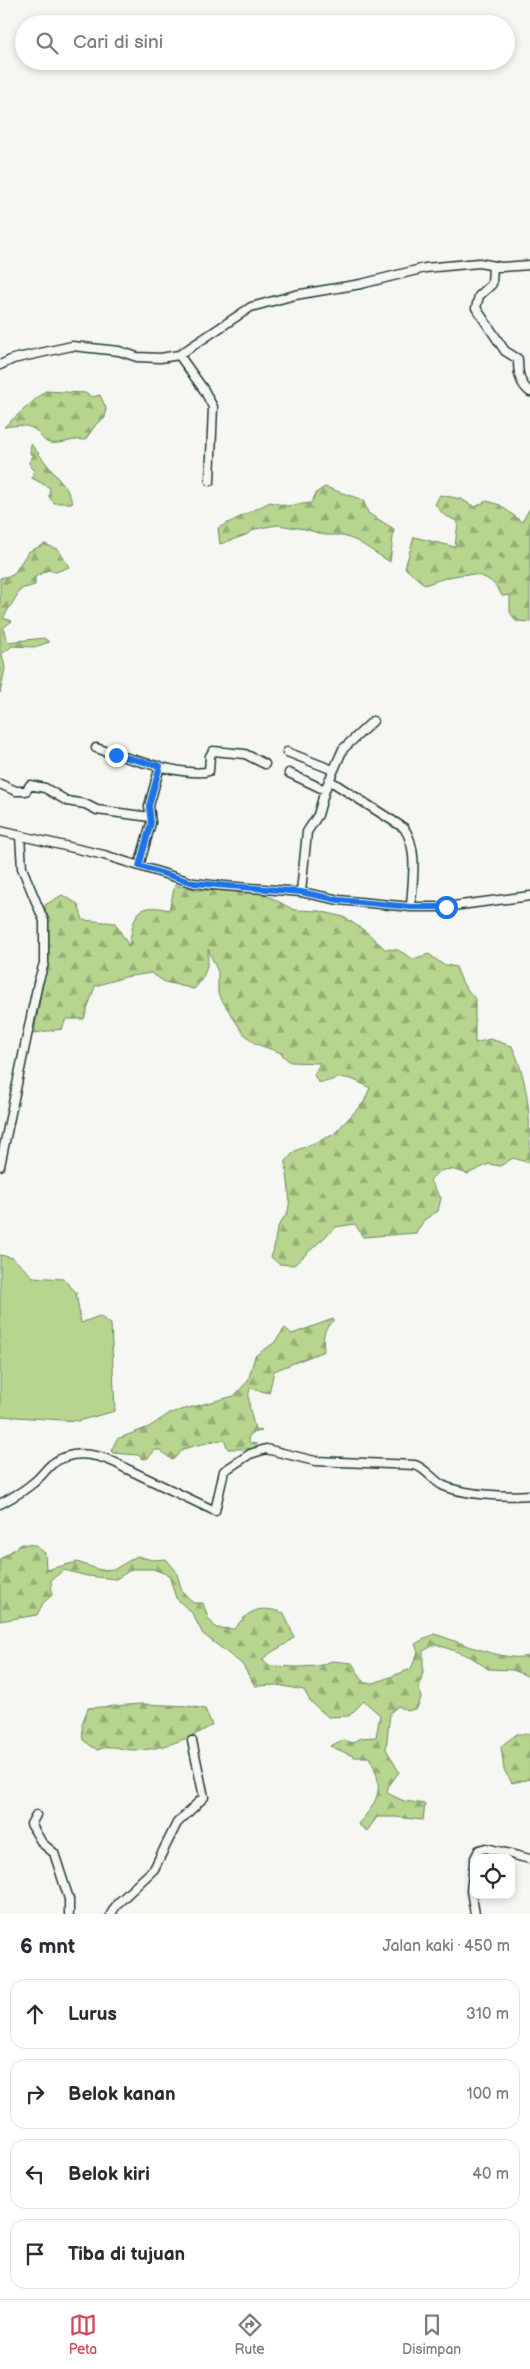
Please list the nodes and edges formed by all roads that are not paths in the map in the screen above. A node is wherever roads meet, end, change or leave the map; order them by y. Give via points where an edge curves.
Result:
1 (530, 265) edge
2 (493, 266) junction
3 (180, 354) junction
4 (0, 365) edge
5 (530, 392) edge
6 (210, 481) dead end
7 (373, 721) dead end
8 (96, 748) dead end
9 (287, 752) dead end
10 (264, 764) dead end
11 (160, 766) junction
12 (333, 770) junction
13 (289, 773) dead end
14 (329, 780) junction
15 (0, 784) edge
16 (325, 790) junction
17 (150, 817) junction
18 (0, 832) edge
19 (20, 836) junction
20 (139, 866) junction
21 (301, 892) junction
22 (530, 896) edge
23 (411, 907) junction
24 (0, 1166) edge
25 (530, 1494) edge
26 (0, 1504) edge
27 (192, 1741) dead end
28 (36, 1815) dead end
29 (476, 1854) edge
30 (510, 1854) edge
31 (515, 1855) edge
32 (530, 1859) edge
33 (472, 1899) edge
34 (69, 1914) edge
35 (111, 1914) edge
36 (475, 1914) edge

1 - 2 street
2 - 3 street via 469,264 425,268 250,307
2 - 5 street via 492,284 479,296 476,308 505,351 518,359 519,375
3 - 4 street via 160,358 137,357 119,351 72,346
3 - 6 street via 213,407
7 - 12 street via 344,748
8 - 11 street
9 - 12 street
10 - 11 street via 245,754 213,751 207,772 193,773
11 - 17 street via 149,806
12 - 14 street
13 - 16 street
14 - 16 street
14 - 23 street via 404,828 411,838
15 - 17 street via 18,791 26,791 30,785 42,787 67,801 86,804 97,810
16 - 21 street via 318,815 307,832
17 - 20 street
18 - 19 street
19 - 20 street
19 - 24 street via 22,868 44,922 44,964
20 - 21 street via 194,883
21 - 23 street via 339,900
22 - 23 street via 446,907
25 - 26 street via 452,1490 415,1465 315,1461 266,1449 250,1454 224,1472 215,1511 115,1461 94,1455 71,1456 52,1464 24,1490
27 - 35 street via 204,1797 177,1823 154,1869 117,1904
28 - 34 street via 31,1824 42,1843 54,1853 69,1899
29 - 30 street via 486,1848
31 - 32 street
33 - 36 street

